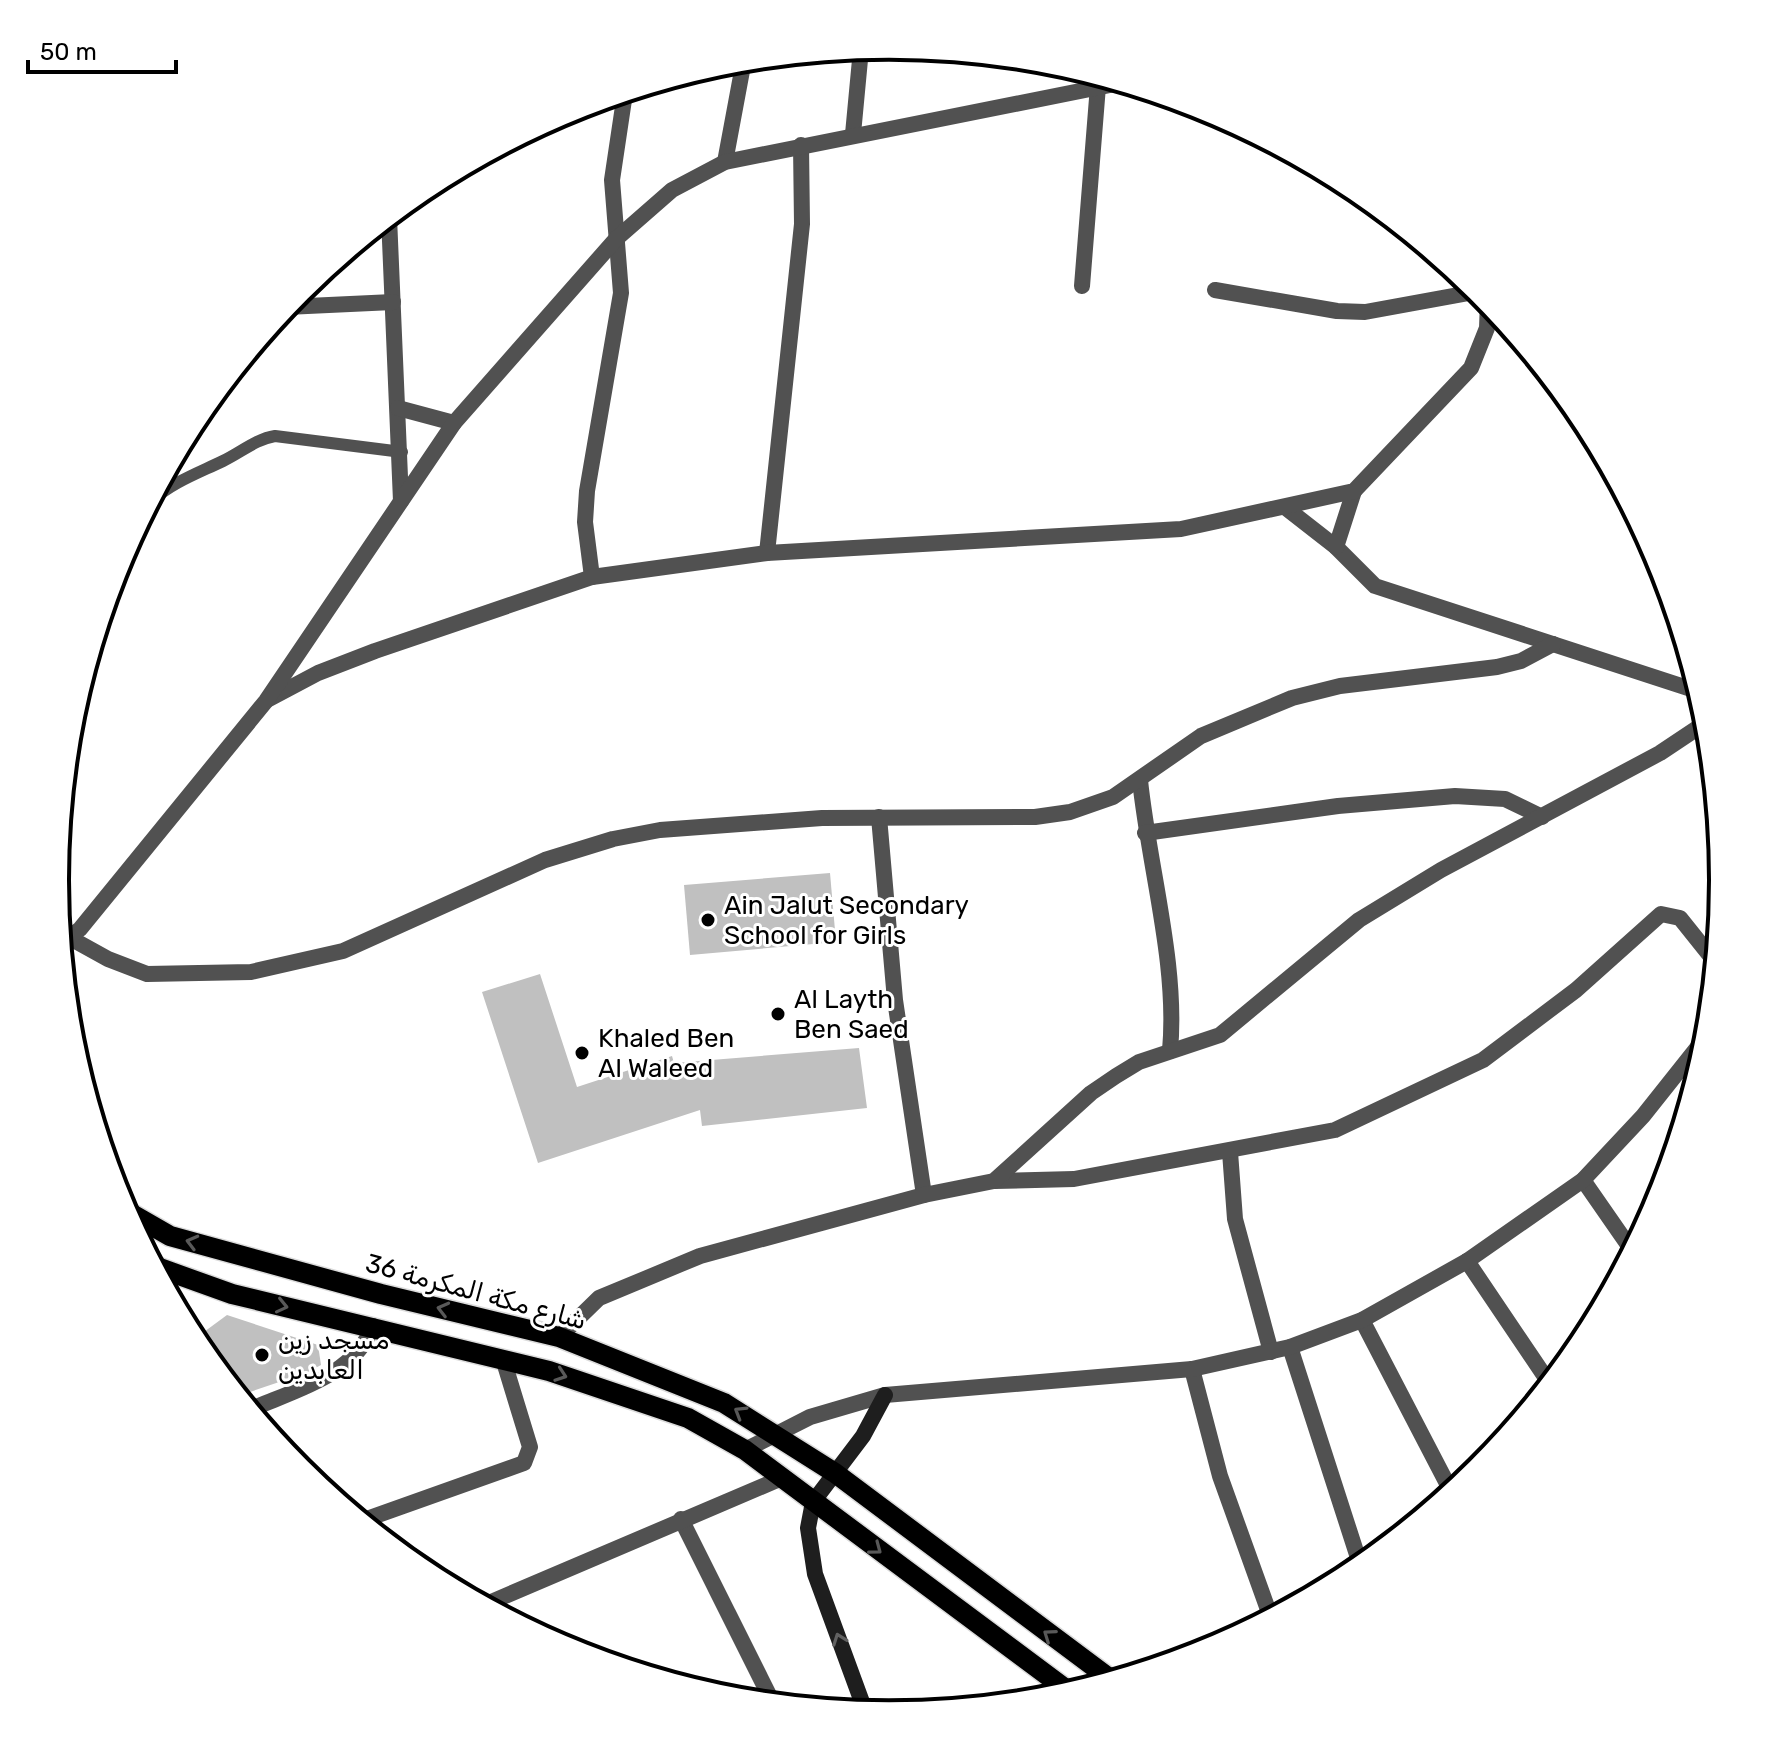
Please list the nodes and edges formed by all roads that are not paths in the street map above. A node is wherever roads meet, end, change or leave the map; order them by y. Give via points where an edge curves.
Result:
1 (860, 61) edge
2 (741, 74) edge
3 (1095, 86) edge
4 (1098, 87) edge
5 (623, 105) edge
6 (853, 134) junction
7 (801, 145) junction
8 (725, 162) junction
9 (390, 230) edge
10 (616, 239) junction
11 (1082, 286) dead end
12 (1215, 290) dead end
13 (1463, 294) edge
14 (393, 302) junction
15 (303, 306) edge
16 (1488, 320) edge
17 (398, 408) junction
18 (454, 423) junction
19 (402, 452) junction
20 (171, 485) edge
21 (1354, 491) junction
22 (401, 503) junction
23 (1286, 508) junction
24 (1336, 547) junction
25 (767, 553) junction
26 (592, 577) junction
27 (1553, 644) junction
28 (1687, 688) edge
29 (266, 701) junction
30 (1696, 729) edge
31 (1140, 780) junction
32 (879, 817) junction
33 (1542, 817) junction
34 (1145, 833) junction
35 (71, 935) edge
36 (72, 944) edge
37 (1706, 951) edge
38 (1170, 1051) junction
39 (1689, 1061) edge
40 (1230, 1152) junction
41 (1583, 1180) junction
42 (994, 1181) junction
43 (924, 1195) junction
44 (144, 1221) edge
45 (1626, 1241) edge
46 (1467, 1261) junction
47 (169, 1271) edge
48 (1362, 1320) junction
49 (373, 1326) junction
50 (559, 1337) junction
51 (1290, 1347) junction
52 (1271, 1352) junction
53 (504, 1362) junction
54 (1192, 1369) junction
55 (1544, 1375) edge
56 (885, 1395) junction
57 (260, 1405) edge
58 (774, 1433) junction
59 (745, 1450) junction
60 (835, 1473) junction
61 (782, 1478) junction
62 (1446, 1482) edge
63 (813, 1502) junction
64 (373, 1517) edge
65 (681, 1519) junction
66 (1357, 1554) edge
67 (496, 1600) edge
68 (1267, 1608) edge
69 (1102, 1673) edge
70 (1058, 1683) edge
71 (767, 1691) edge
72 (861, 1700) edge

1 - 6 street
2 - 8 street
3 - 6 street
4 - 11 street
5 - 10 street via 612,180
6 - 7 street
7 - 8 street
7 - 25 street via 802,224
8 - 10 street via 672,190
9 - 14 street
10 - 18 street
10 - 26 street via 620,305 587,491
12 - 13 street via 1365,312
14 - 15 street
14 - 17 street
16 - 21 street via 1471,368
17 - 18 street
17 - 19 street
18 - 22 street
19 - 20 lane via 275,436
19 - 22 street
21 - 23 street
21 - 24 street
22 - 29 street
23 - 24 street
23 - 25 street via 1181,529
24 - 27 street via 1375,586
25 - 26 street
26 - 29 street via 375,651
27 - 28 street
27 - 31 street via 1497,667 1340,686 1292,698 1201,736
29 - 35 street
30 - 33 street
31 - 32 street via 1087,808 1035,817
31 - 34 street
32 - 36 street via 689,828 613,839 545,860 343,951 251,972 147,974
32 - 43 street via 895,1000
33 - 34 street via 1505,799 1455,796
33 - 38 street via 1359,920 1220,1035
34 - 38 street via 1169,983
37 - 40 street via 1680,918 1661,914 1576,990 1483,1060 1335,1130
38 - 42 street via 1139,1062 1091,1093
39 - 41 street
40 - 42 street via 1074,1179
40 - 52 street via 1235,1219
41 - 45 street
41 - 46 street
42 - 43 street
43 - 50 street via 700,1256 599,1298
50 -> 44 main road, شارع مكة المكرمة 36 via 170,1236
46 - 48 street
46 - 55 street
47 -> 49 main road via 232,1294
48 - 51 street
48 - 62 street
49 - 53 main road
49 - 57 street via 368,1341 346,1365
58 -> 50 main road, شارع مكة المكرمة 36 via 724,1403
51 - 52 street
51 - 66 street
52 - 54 street
53 -> 59 main road via 549,1371 688,1418
53 - 64 street via 530,1447 524,1463
54 - 56 street
54 - 68 street via 1232,1514
56 - 58 street
56 - 60 street
58 - 59 street
58 - 60 main road, شارع مكة المكرمة 36
59 - 61 main road
60 - 63 street
69 -> 60 main road, شارع مكة المكرمة 36
61 - 63 main road
61 - 65 street
63 -> 70 main road
72 -> 63 street via 815,1574 808,1528
65 - 67 street
65 - 71 street

